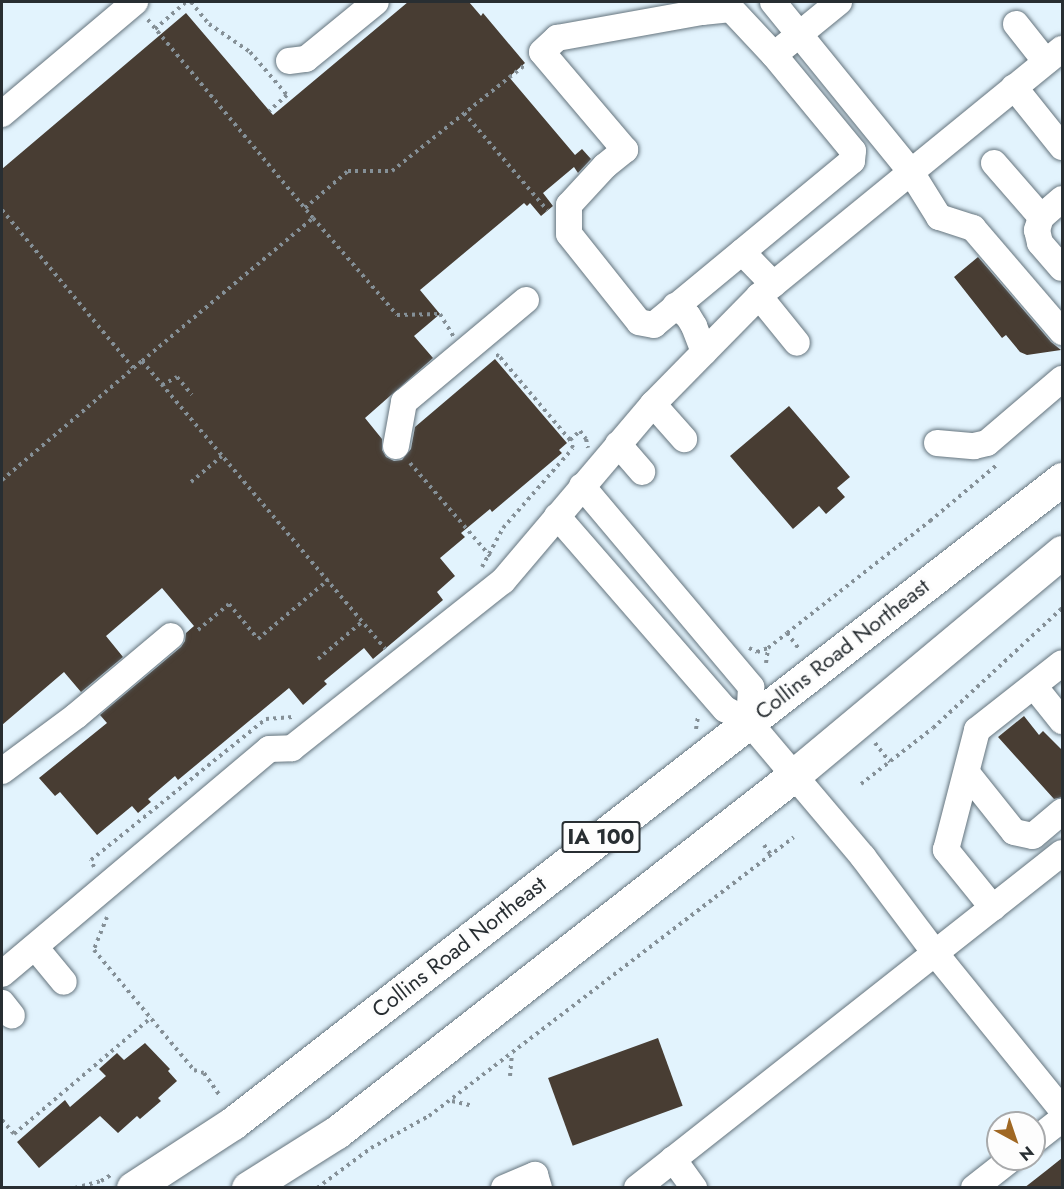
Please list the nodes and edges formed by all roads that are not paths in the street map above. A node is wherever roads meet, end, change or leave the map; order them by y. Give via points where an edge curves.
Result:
1 (135, 2) edge
2 (376, 2) edge
3 (774, 2) edge
4 (839, 2) edge
5 (1016, 24) dead end
6 (801, 34) junction
7 (774, 55) junction
8 (1054, 55) edge
9 (288, 61) dead end
10 (1014, 87) junction
11 (2, 114) edge
12 (1062, 147) edge
13 (994, 163) dead end
14 (911, 172) junction
15 (1062, 199) edge
16 (1041, 217) junction
17 (742, 252) junction
18 (1062, 268) edge
19 (766, 290) junction
20 (526, 300) dead end
21 (675, 306) junction
22 (1062, 332) edge
23 (797, 343) dead end
24 (704, 352) junction
25 (1062, 379) edge
26 (653, 404) junction
27 (684, 439) dead end
28 (937, 443) dead end
29 (618, 444) junction
30 (396, 446) road end
31 (642, 472) dead end
32 (1062, 479) edge
33 (582, 486) junction
34 (557, 516) junction
35 (1062, 552) edge
36 (171, 636) dead end
37 (1062, 663) edge
38 (1034, 686) junction
39 (1062, 721) edge
40 (749, 722) junction
41 (2, 771) edge
42 (967, 773) junction
43 (793, 776) junction
44 (1062, 812) edge
45 (1062, 853) edge
46 (993, 908) junction
47 (34, 946) junction
48 (935, 953) junction
49 (2, 974) edge
50 (64, 982) dead end
51 (1062, 1110) edge
52 (1062, 1119) edge
53 (1046, 1132) edge
54 (674, 1159) junction
55 (996, 1171) edge
56 (133, 1188) edge
57 (248, 1188) edge
58 (504, 1188) edge
59 (539, 1188) edge
60 (637, 1188) edge
61 (694, 1188) edge
62 (974, 1188) edge

1 - 11 street
2 - 9 street via 306,59
3 - 6 street
4 - 6 street
5 - 8 street
6 - 7 street
6 - 14 street
7 - 17 street via 853,151 852,161
7 - 21 street via 731,9 557,38 542,52 625,150 569,205 569,234 639,322 654,325
8 - 10 street
10 - 12 street
10 - 14 street
13 - 16 street
14 - 19 street
14 - 22 street via 939,217 973,228
15 - 16 street
16 - 18 street via 1037,230 1040,243
17 - 19 street
17 - 21 street
19 - 23 street
19 - 24 street
20 - 30 street via 404,402
21 - 24 street via 694,326
24 - 26 street
25 - 28 street via 987,443
26 - 27 street
26 - 29 street
29 - 31 street
29 - 33 street
32 - 40 highway, Collins Road Northeast / IA 100
33 - 34 street
33 - 40 street via 751,687
34 - 40 street via 725,709
34 - 47 street via 503,581 292,748 269,749
35 - 43 highway, IA 100
36 - 41 street via 76,716
37 - 38 street
38 - 39 street
38 - 42 street via 977,730
40 - 43 street
40 - 56 highway, Collins Road Northeast / IA 100 via 233,1123
42 - 44 street via 1014,832 1034,836
42 - 46 street via 946,850
43 - 48 street via 863,857
43 - 57 highway, IA 100 via 337,1132
45 - 46 street
46 - 48 street
47 - 49 street
47 - 50 street
48 - 51 street
48 - 54 street
52 - 53 street
54 - 60 street
54 - 61 street
55 - 62 street
58 - 59 street via 535,1175

